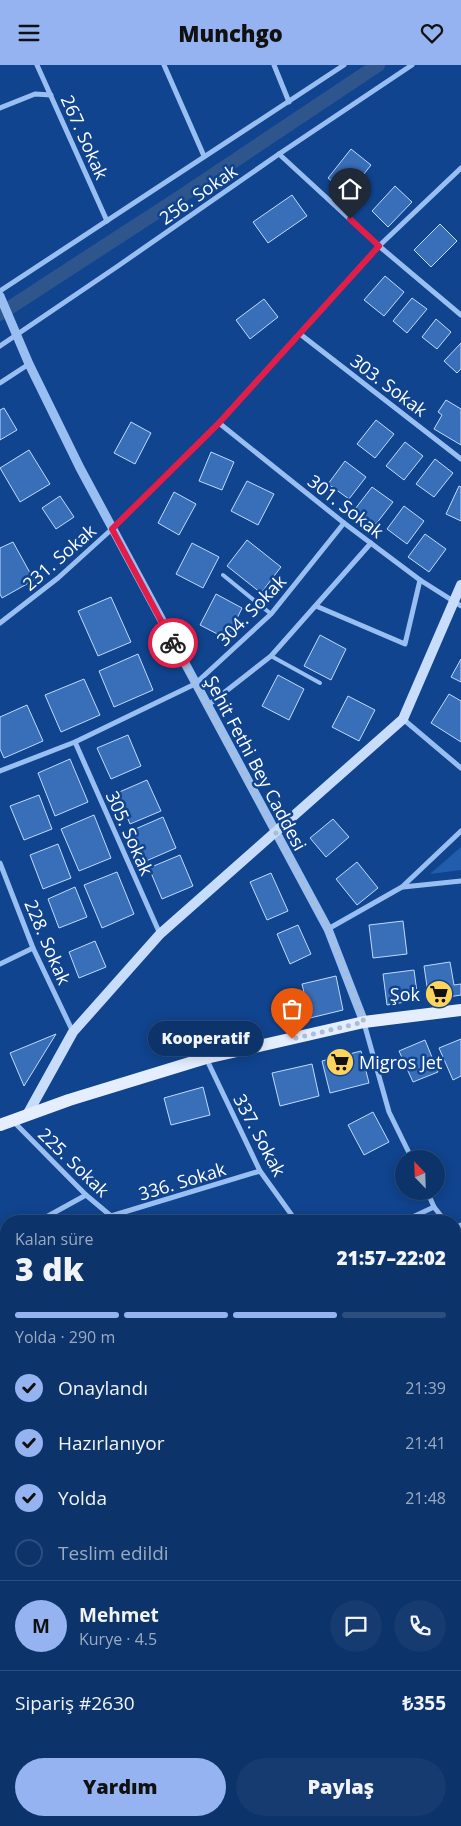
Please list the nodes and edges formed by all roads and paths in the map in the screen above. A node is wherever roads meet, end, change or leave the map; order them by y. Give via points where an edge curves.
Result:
1 (37, 65) edge
2 (164, 65) edge
3 (274, 65) edge
4 (344, 65) edge
5 (412, 65) edge
6 (51, 95) junction
7 (289, 102) junction
8 (0, 108) edge
9 (279, 153) junction
10 (204, 156) junction
11 (461, 168) edge
12 (107, 221) junction
13 (379, 246) junction
14 (0, 291) edge
15 (0, 296) edge
16 (461, 315) edge
17 (300, 334) junction
18 (17, 335) junction
19 (0, 346) edge
20 (29, 364) junction
21 (0, 383) edge
22 (219, 423) junction
23 (461, 459) edge
24 (344, 523) junction
25 (112, 529) junction
26 (371, 543) junction
27 (223, 575) dead end
28 (420, 580) junction
29 (461, 585) edge
30 (458, 604) edge
31 (316, 606) junction
32 (271, 614) junction
33 (0, 623) edge
34 (271, 656) junction
35 (320, 683) dead end
36 (196, 684) junction
37 (206, 706) junction
38 (403, 719) junction
39 (75, 742) junction
40 (461, 768) edge
41 (0, 771) edge
42 (461, 831) edge
43 (275, 833) junction
44 (0, 863) edge
45 (461, 881) edge
46 (402, 887) junction
47 (328, 929) junction
48 (160, 934) junction
49 (33, 949) junction
50 (0, 963) edge
51 (461, 1010) edge
52 (364, 1022) junction
53 (73, 1032) junction
54 (206, 1058) junction
55 (27, 1115) junction
56 (12, 1120) junction
57 (0, 1125) edge
58 (408, 1150) edge
59 (260, 1171) junction
60 (86, 1195) junction
61 (431, 1200) edge
62 (434, 1207) junction
63 (50, 1215) edge
64 (110, 1215) edge
65 (114, 1215) edge
66 (292, 1215) edge
67 (417, 1215) edge
68 (440, 1215) edge

1 - 6 street, 267. Sokak
2 - 10 street
3 - 7 street
4 - 7 street, 256. Sokak
5 - 9 street, 256. Sokak
6 - 8 street via 35,94
6 - 12 street, 267. Sokak
7 - 10 street, 256. Sokak
9 - 13 street
9 - 18 street, 256. Sokak
10 - 12 street, 256. Sokak
11 - 13 street, 231. Sokak
12 - 14 street, 256. Sokak
13 - 16 street
13 - 17 street, 231. Sokak
15 - 18 street, Şehit Fethi Bey Caddesi
17 - 22 street, 231. Sokak
17 - 23 street, 303. Sokak
18 - 19 street, 256. Sokak
18 - 20 street, Şehit Fethi Bey Caddesi
20 - 21 street
20 - 25 street, Şehit Fethi Bey Caddesi
22 - 24 street, 301. Sokak
22 - 25 street, 231. Sokak
24 - 26 street, 301. Sokak
24 - 32 street, 304. Sokak
25 - 33 street, 231. Sokak via 58,578
25 - 36 street, Şehit Fethi Bey Caddesi
26 - 28 street, 301. Sokak
26 - 31 street
27 - 32 lane
28 - 30 street, 301. Sokak
28 - 31 street via 405,644
29 - 30 main road
30 - 38 main road
31 - 34 street
32 - 36 street, 304. Sokak
34 - 35 lane
34 - 37 street
36 - 37 street, Şehit Fethi Bey Caddesi
36 - 39 street, 304. Sokak
37 - 43 street, Şehit Fethi Bey Caddesi
38 - 40 street
38 - 43 main road
39 - 41 street, 304. Sokak
39 - 48 street, 305. Sokak
42 - 46 street
43 - 47 street, Şehit Fethi Bey Caddesi
43 - 48 main road
44 - 49 street, 228. Sokak
45 - 46 street
46 - 47 street
47 - 52 street, Şehit Fethi Bey Caddesi
48 - 53 main road
49 - 50 street
49 - 53 street, 228. Sokak
51 - 52 main road
52 - 54 main road
52 - 58 street via 390,1113
53 - 55 main road
54 - 55 main road
54 - 59 street, 337. Sokak
55 - 56 main road
56 - 57 main road
56 - 60 street, 225. Sokak
59 - 65 street, 336. Sokak
59 - 66 street, 337. Sokak
60 - 63 street
60 - 64 street, 225. Sokak
61 - 62 street
62 - 67 street
62 - 68 street

